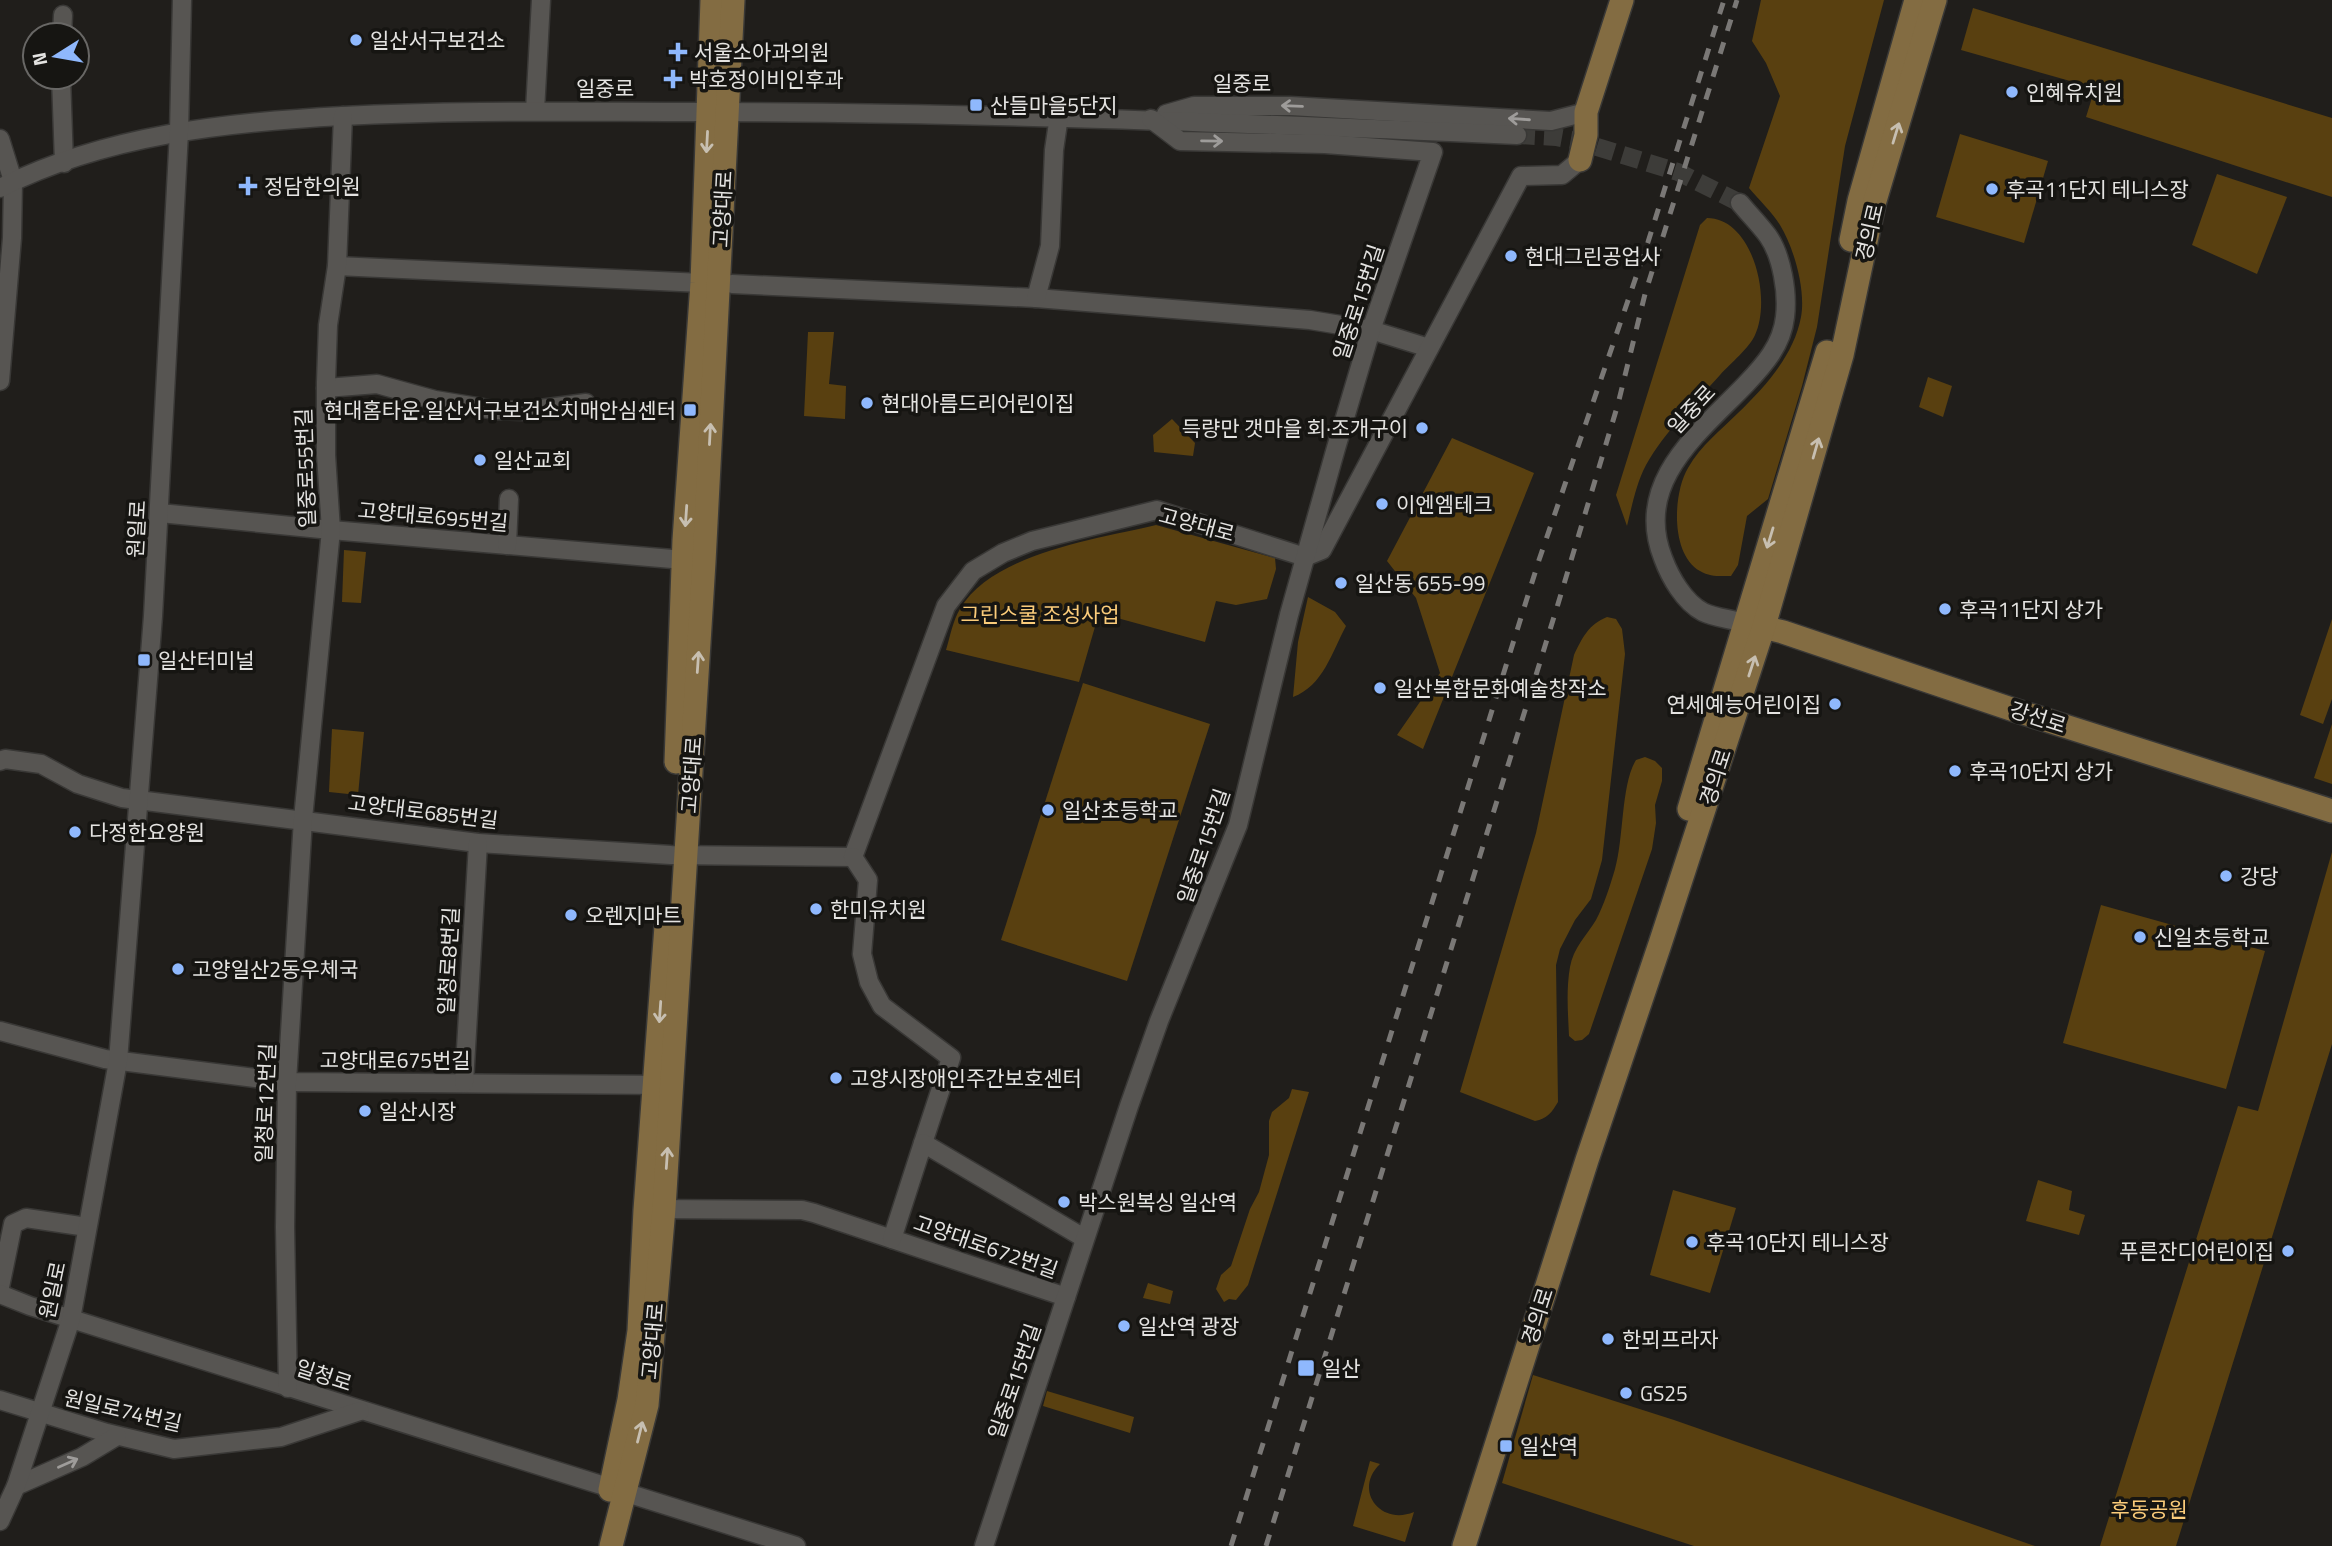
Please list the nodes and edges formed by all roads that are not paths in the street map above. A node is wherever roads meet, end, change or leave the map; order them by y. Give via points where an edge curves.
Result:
1 (182, 0) edge
2 (541, 0) edge
3 (712, 0) edge
4 (733, 0) edge
5 (1622, 0) edge
6 (1916, 0) edge
7 (1936, 0) edge
8 (63, 15) dead end
9 (63, 21) edge
10 (61, 91) edge
11 (535, 111) junction
12 (1586, 111) junction
13 (718, 112) junction
14 (343, 116) junction
15 (1059, 116) junction
16 (1150, 119) junction
17 (179, 132) junction
18 (1517, 135) tunnel mouth
19 (0, 139) edge
20 (1580, 160) joint
21 (64, 163) junction
22 (6, 184) edge
23 (1740, 203) tunnel mouth
24 (337, 266) junction
25 (702, 283) junction
26 (732, 284) dead end
27 (1035, 298) junction
28 (1371, 330) junction
29 (1429, 348) junction
30 (1, 380) edge
31 (326, 388) junction
32 (586, 403) dead end
33 (509, 499) dead end
34 (160, 513) junction
35 (331, 530) junction
36 (507, 545) junction
37 (1304, 557) junction
38 (694, 561) junction
39 (1754, 625) junction
40 (0, 761) edge
41 (139, 801) junction
42 (2332, 811) edge
43 (303, 819) junction
44 (478, 843) junction
45 (686, 856) junction
46 (853, 857) junction
47 (0, 1031) edge
48 (118, 1060) junction
49 (287, 1082) junction
50 (464, 1083) junction
51 (664, 1085) junction
52 (923, 1143) junction
53 (654, 1209) junction
54 (87, 1227) junction
55 (1084, 1238) junction
56 (892, 1239) junction
57 (0, 1287) edge
58 (0, 1294) edge
59 (1066, 1297) junction
60 (71, 1319) junction
61 (288, 1388) junction
62 (0, 1400) edge
63 (360, 1411) junction
64 (40, 1413) junction
65 (117, 1436) junction
66 (16, 1486) junction
67 (623, 1492) junction
68 (0, 1521) edge
69 (596, 1546) edge
70 (611, 1546) edge
71 (795, 1546) edge
72 (984, 1546) edge
73 (1451, 1546) edge
74 (1464, 1546) edge

1 - 17 street, 원일로
2 - 11 street
3 - 13 main road, 고양대로
4 - 13 main road, 고양대로
5 - 12 main road
6 -> 39 main road, 경의로 via 1858,201 1828,350
39 -> 7 main road, 경의로 via 1842,355 1874,204
8 - 9 street
10 - 21 street
11 - 13 street, 일중로
11 - 14 street, 일중로
12 -> 16 street, 일중로 via 1551,121 1290,106 1194,106
12 - 20 main road
13 - 15 street, 일중로
13 -> 25 main road, 고양대로
38 -> 13 main road, 고양대로
14 - 17 street, 일중로
14 - 24 street, 일중로55번길
15 - 16 street, 일중로
15 - 27 street via 1051,246
16 - 18 street, 일중로
16 -> 28 street, 일중로15번길 via 1180,141 1433,152
17 - 21 street, 일중로
17 - 34 street, 원일로
19 - 22 street
20 - 29 street via 1562,175 1521,176
21 - 22 street, 일중로
22 - 30 street via 12,238
23 - 39 street, 일중로 via 1769,238 1784,278 1785,319 1771,358 1674,461 1658,495 1655,527 1664,562 1682,592 1702,611
24 - 25 street
24 - 31 street, 일중로55번길 via 328,325
25 -> 38 main road, 고양대로
26 - 27 street
27 - 28 street via 1310,320
28 - 29 street
28 - 37 street, 일중로15번길
29 - 37 street via 1322,550
31 - 32 street via 377,384 495,411
31 - 35 street, 일중로55번길
33 - 36 street
34 - 35 street, 고양대로695번길
34 - 41 street, 원일로
35 - 36 street, 고양대로695번길
35 - 43 street, 일중로55번길
36 - 38 street, 고양대로695번길
37 - 46 street, 고양대로 via 1157,510 1032,541 973,571 946,606
37 - 55 street, 일중로15번길 via 1238,825 1158,1021
38 - 45 main road, 고양대로
39 - 42 main road, 강선로
39 - 73 main road, 경의로
74 -> 39 main road, 경의로 via 1660,944
40 - 41 street, 고양대로685번길 via 41,764 78,785
41 - 43 street, 고양대로685번길
41 - 48 street, 원일로
43 - 44 street, 고양대로685번길
43 - 49 street, 일청로12번길
44 - 45 street, 고양대로685번길
44 - 50 street, 일청로8번길
45 - 46 street
45 - 51 main road, 고양대로
46 - 52 street via 868,880 862,954 869,982 882,1006 951,1058
47 - 48 street
48 - 49 street, 고양대로675번길
48 - 54 street, 원일로
49 - 50 street, 고양대로675번길
49 - 61 street, 일청로12번길
50 - 51 street, 고양대로675번길
51 - 53 main road, 고양대로
52 - 55 street, 고양대로672번길
52 - 56 street, 고양대로672번길
53 - 56 street, 고양대로672번길 via 802,1210
53 - 67 main road, 고양대로 via 629,1400
54 - 57 street via 26,1218 13,1224
54 - 60 street, 원일로
55 - 59 street, 일중로15번길
56 - 59 street, 고양대로672번길
58 - 60 street, 일청로
59 - 72 street, 일중로15번길
60 - 61 street, 일청로
60 - 64 street, 원일로
61 - 63 street, 일청로
62 - 64 street, 원일로74번길
63 - 65 street, 원일로74번길 via 281,1437 174,1449
63 - 67 street, 일청로
64 - 65 street, 원일로74번길
64 - 66 street, 원일로
66 -> 65 street
66 - 68 street, 원일로
67 - 69 main road, 고양대로
67 - 70 main road, 고양대로
67 - 71 street, 일청로

